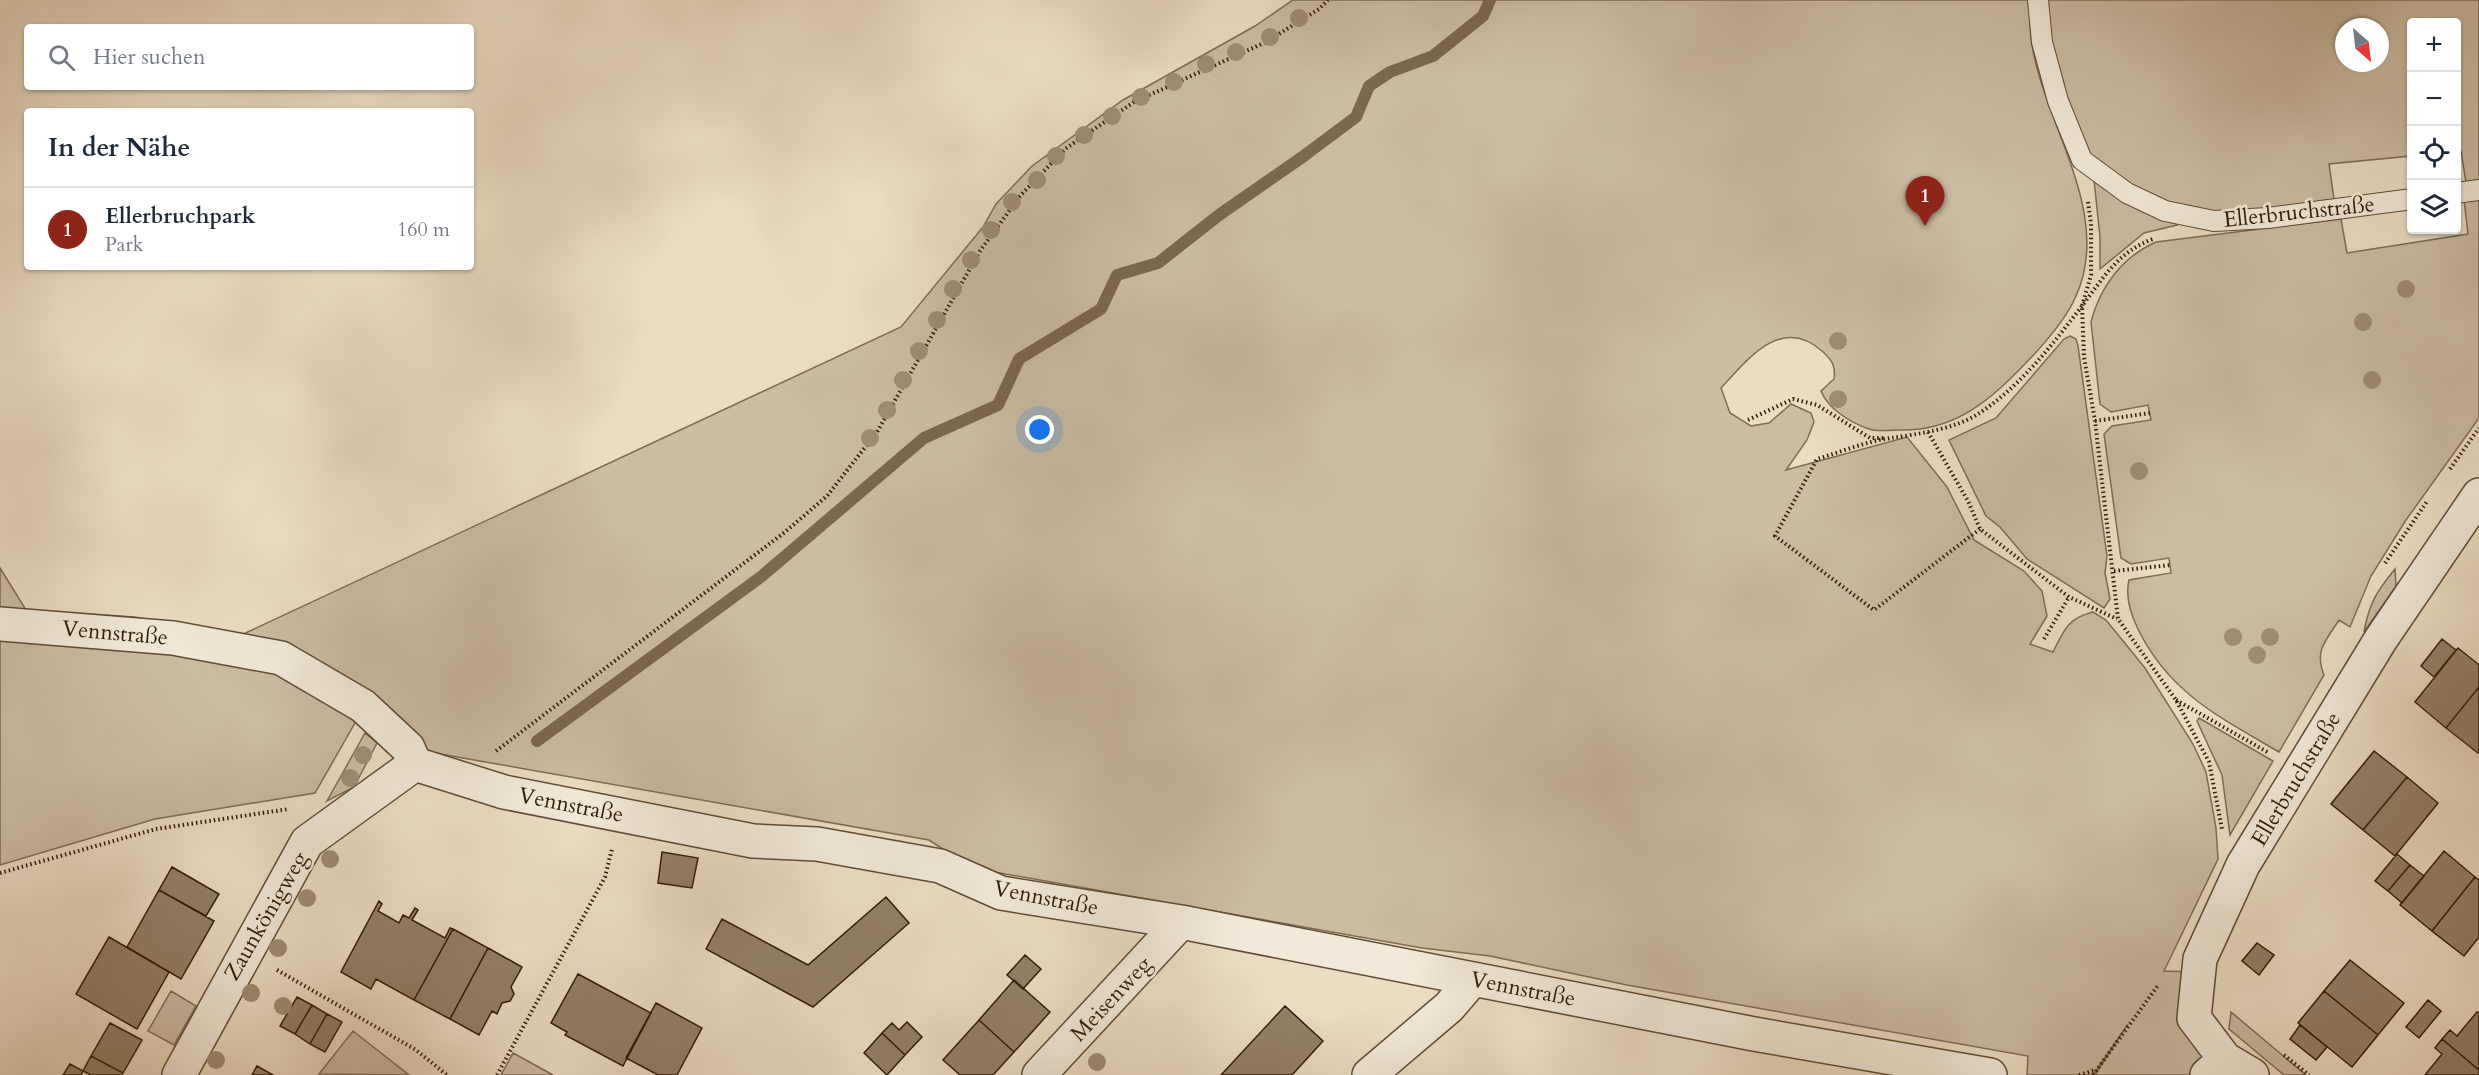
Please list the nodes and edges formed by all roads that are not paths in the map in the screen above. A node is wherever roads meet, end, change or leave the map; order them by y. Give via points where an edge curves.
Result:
1 (2038, 0) edge
2 (2479, 190) edge
3 (2461, 192) edge
4 (2407, 200) edge
5 (2479, 495) edge
6 (0, 624) edge
7 (415, 764) junction
8 (1181, 922) junction
9 (1473, 979) junction
10 (2216, 1067) edge
11 (179, 1075) edge
12 (1038, 1075) edge
13 (1369, 1075) edge
14 (1990, 1075) edge
15 (2253, 1075) edge

1 - 4 lane, Ellerbruchstraße via 2042,42 2058,101 2082,160 2127,193 2165,211 2214,221
2 - 3 lane
5 - 10 street, Ellerbruchstraße via 2380,639 2243,865 2200,959 2194,1018
6 - 7 street, Vennstraße via 172,638 281,658 363,706 408,748
7 - 8 street, Vennstraße via 504,792 753,841 817,844 940,866 1001,893
7 - 11 street, Zaunkönigweg via 308,842
8 - 9 street, Vennstraße
8 - 12 street, Meisenweg
9 - 13 street via 1449,1007
9 - 14 street, Vennstraße
10 - 15 street

